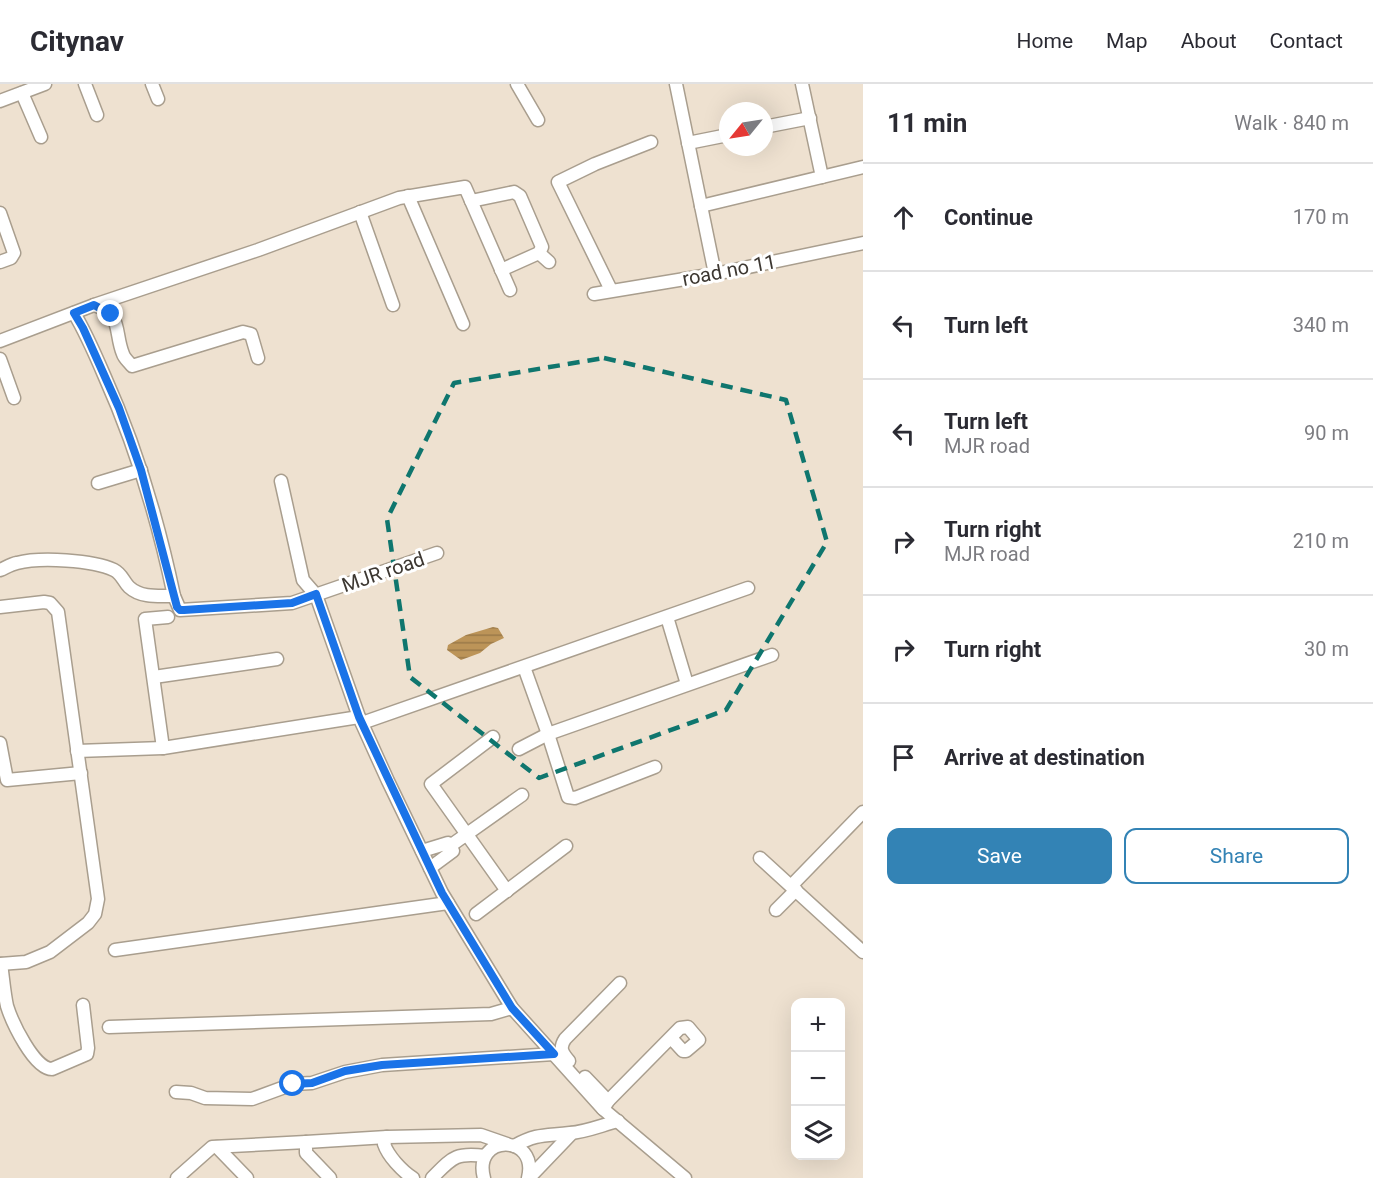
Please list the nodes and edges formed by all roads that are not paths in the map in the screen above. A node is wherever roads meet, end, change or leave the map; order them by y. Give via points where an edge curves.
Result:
1 (45, 84) edge
2 (85, 84) edge
3 (152, 84) edge
4 (517, 84) edge
5 (676, 84) edge
6 (802, 84) edge
7 (22, 93) junction
8 (158, 99) dead end
9 (0, 102) edge
10 (97, 116) dead end
11 (810, 118) junction
12 (538, 120) dead end
13 (773, 125) edge
14 (41, 136) dead end
15 (719, 137) edge
16 (651, 142) dead end
17 (688, 143) junction
18 (863, 167) edge
19 (822, 177) junction
20 (408, 196) junction
21 (471, 201) junction
22 (701, 206) junction
23 (360, 212) junction
24 (0, 213) edge
25 (863, 243) edge
26 (539, 253) junction
27 (0, 262) edge
28 (549, 262) dead end
29 (501, 270) junction
30 (715, 274) junction
31 (510, 290) dead end
32 (611, 290) junction
33 (594, 294) dead end
34 (393, 305) dead end
35 (84, 309) junction
36 (463, 324) dead end
37 (0, 341) edge
38 (258, 358) dead end
39 (0, 359) edge
40 (14, 398) dead end
41 (141, 470) junction
42 (281, 481) dead end
43 (98, 483) dead end
44 (437, 553) dead end
45 (0, 570) edge
46 (748, 588) dead end
47 (316, 594) junction
48 (174, 596) junction
49 (0, 607) edge
50 (168, 617) dead end
51 (667, 617) junction
52 (772, 655) dead end
53 (277, 659) dead end
54 (524, 667) junction
55 (154, 677) junction
56 (687, 684) junction
57 (361, 720) junction
58 (548, 734) junction
59 (493, 738) dead end
60 (0, 743) edge
61 (163, 748) junction
62 (519, 749) dead end
63 (77, 751) junction
64 (656, 767) dead end
65 (81, 773) junction
66 (522, 795) dead end
67 (863, 812) edge
68 (468, 836) junction
69 (450, 846) junction
70 (566, 846) dead end
71 (422, 852) junction
72 (760, 858) dead end
73 (430, 868) junction
74 (793, 888) junction
75 (507, 891) junction
76 (448, 903) junction
77 (776, 910) dead end
78 (476, 914) dead end
79 (115, 950) dead end
80 (863, 952) edge
81 (1, 964) edge
82 (620, 983) dead end
83 (82, 1005) dead end
84 (512, 1008) junction
85 (109, 1027) dead end
86 (672, 1039) dead end
87 (554, 1054) junction
88 (176, 1092) dead end
89 (605, 1105) junction
90 (618, 1121) junction
91 (572, 1133) junction
92 (387, 1137) junction
93 (306, 1142) junction
94 (511, 1145) junction
95 (217, 1147) junction
96 (485, 1156) junction
97 (177, 1178) edge
98 (247, 1178) edge
99 (330, 1178) edge
100 (413, 1178) edge
101 (432, 1178) edge
102 (484, 1178) edge
103 (528, 1178) edge
104 (685, 1178) edge

1 - 7 street
2 - 10 street
3 - 8 street
4 - 12 street
5 - 17 street
6 - 11 street
7 - 9 street
7 - 14 street
11 - 13 street
11 - 19 street
15 - 17 street
16 - 32 street via 558,182
17 - 22 street
18 - 19 street
19 - 22 street
20 - 21 street via 465,187
20 - 23 street
20 - 36 street
21 - 26 street via 514,192 520,196 542,247
21 - 29 street
22 - 30 street
23 - 34 street
23 - 35 street
24 - 27 street via 14,253
25 - 30 street, road no 11
26 - 28 street
26 - 29 street
29 - 31 street
30 - 32 street, road no 11
32 - 33 street, road no 11
35 - 37 street
35 - 38 street via 111,314 123,355 132,366 243,332 251,334
35 - 41 street via 83,328 119,408
39 - 40 street
41 - 43 street
41 - 48 street
42 - 47 street via 303,580
44 - 47 street, MJR road
45 - 48 street via 16,563 63,560 115,570 127,585 143,595
46 - 51 street
47 - 48 street, MJR road via 292,603 184,610 177,607
47 - 57 street
49 - 63 street via 44,602 58,612
50 - 55 street via 145,619
51 - 54 street
51 - 56 street
52 - 56 street
53 - 55 street
54 - 57 street
54 - 58 street
55 - 61 street
56 - 58 street
57 - 61 street
57 - 71 street
58 - 62 street
58 - 64 street via 571,799
59 - 68 street via 431,784
60 - 65 street via 8,780
61 - 63 street
63 - 65 street
65 - 81 street via 98,899 95,914 50,952 26,962
66 - 68 street
67 - 74 street
68 - 69 street
68 - 75 street
69 - 71 street via 448,843
69 - 73 street via 453,851
70 - 75 street
71 - 73 street
72 - 74 street
73 - 76 street
74 - 77 street
74 - 80 street
75 - 78 street
76 - 79 street
76 - 84 street
81 - 83 street via 12,1021 46,1069 87,1054
82 - 89 street via 562,1044 561,1050
84 - 85 street via 491,1014
84 - 87 street
86 - 89 street
87 - 88 street via 382,1065 293,1084 252,1099 205,1098
87 - 89 street
89 - 90 street
90 - 91 street
90 - 104 street
91 - 94 street via 542,1134
91 - 103 street
92 - 93 street
92 - 94 street via 481,1135
92 - 100 street via 387,1150
93 - 95 street
93 - 99 street via 306,1153
94 - 96 street via 492,1148
94 - 103 street via 521,1149 530,1162
95 - 97 street
95 - 98 street
96 - 101 street via 452,1157
96 - 102 street

